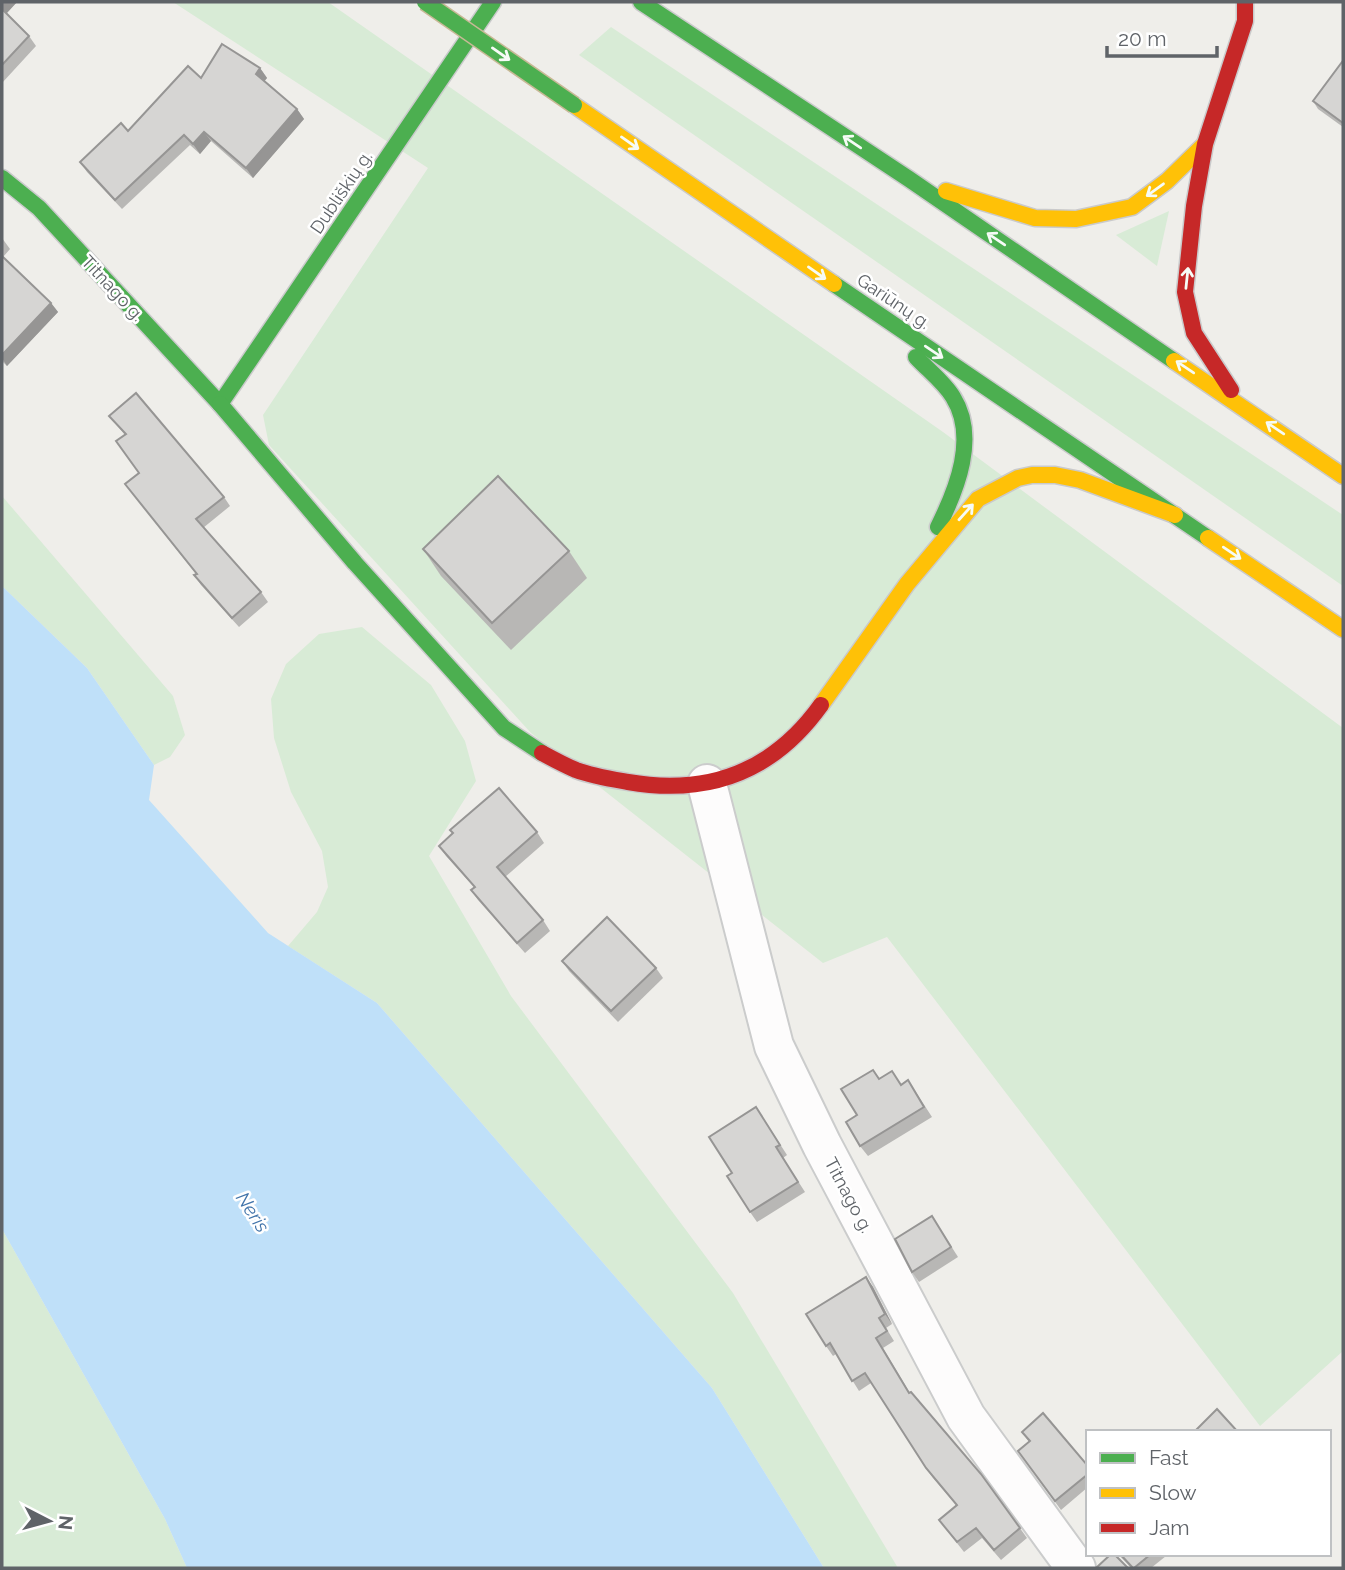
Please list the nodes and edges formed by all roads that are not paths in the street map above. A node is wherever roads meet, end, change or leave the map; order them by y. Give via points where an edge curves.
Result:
1 (425, 2) edge
2 (493, 2) edge
3 (1245, 2) edge
4 (647, 6) edge
5 (1205, 144) junction
6 (2, 178) edge
7 (909, 180) junction
8 (877, 314) junction
9 (220, 404) junction
10 (1241, 405) junction
11 (1343, 476) edge
12 (1175, 515) junction
13 (908, 584) junction
14 (1343, 629) edge
15 (707, 784) junction
16 (1076, 1568) edge

1 -> 8 main road, Gariūnų g., bridge
2 - 9 main road, Dubliškių g.
3 - 5 main road via 1245,21
7 -> 4 main road
5 -> 7 main road via 1167,181 1132,206 1076,219 1035,218
10 -> 5 main road via 1195,334 1185,292
6 - 9 main road, Titnago g. via 39,208
10 -> 7 main road
8 -> 12 main road, Gariūnų g.
8 - 13 main road via 956,401 966,439 960,481
9 - 15 main road, Titnago g. via 504,728 576,770 645,785
11 -> 10 main road
13 -> 12 main road via 978,499 1018,478 1055,475 1080,480
12 -> 14 main road, Gariūnų g.
13 - 15 main road, Titnago g. via 809,722 763,762
15 - 16 street, Titnago g. via 774,1046 966,1417

